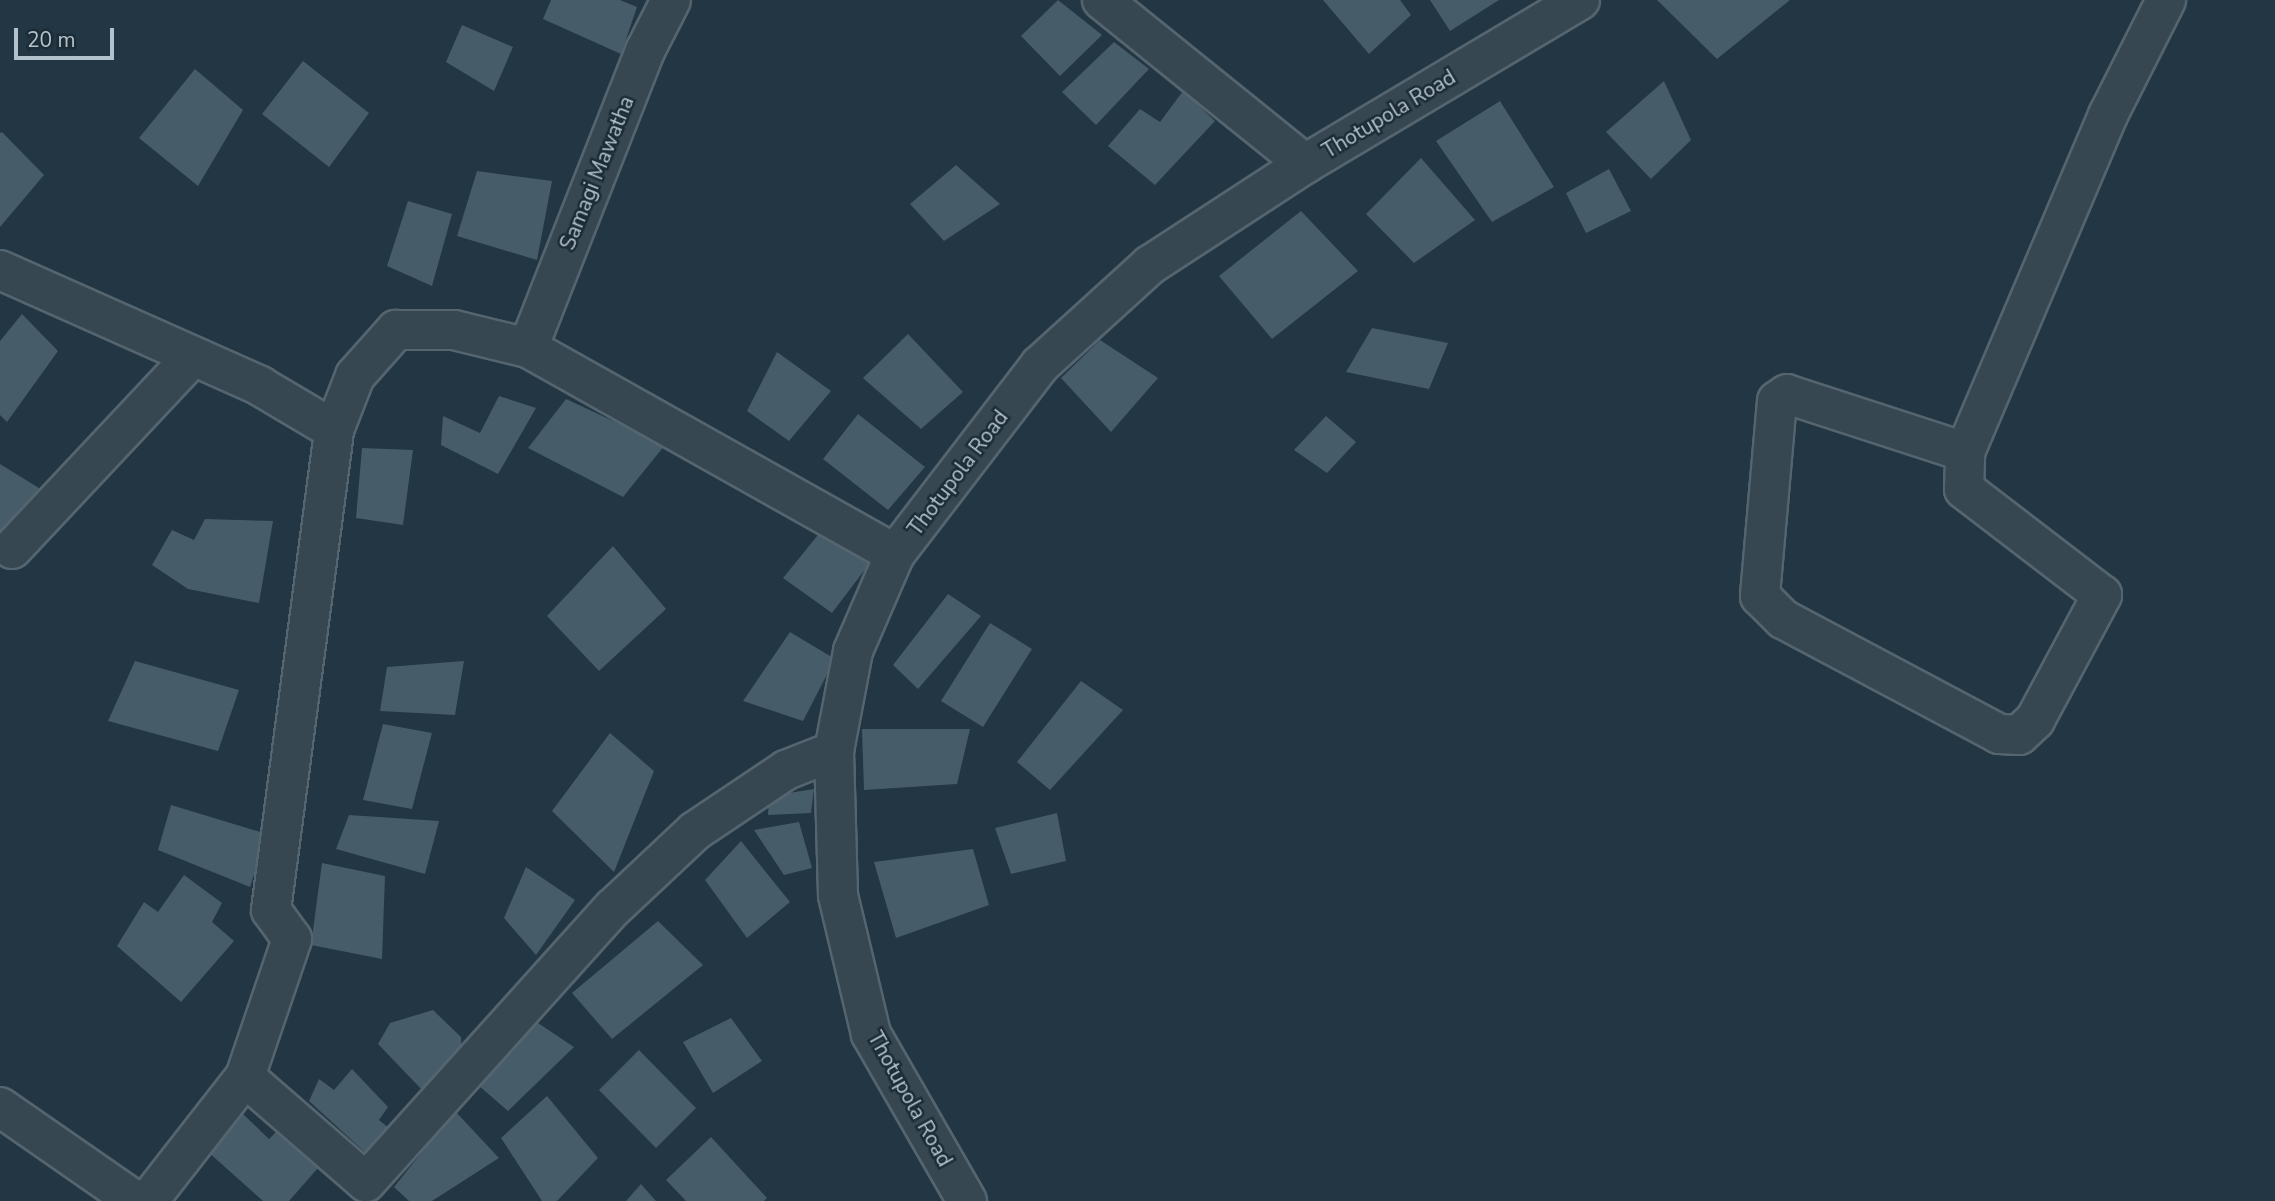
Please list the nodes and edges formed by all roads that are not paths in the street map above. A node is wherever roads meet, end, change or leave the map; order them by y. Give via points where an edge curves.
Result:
1 (671, 0) edge
2 (1102, 0) edge
3 (1580, 0) edge
4 (2166, 0) edge
5 (1305, 164) junction
6 (0, 270) edge
7 (528, 348) junction
8 (192, 357) junction
9 (334, 430) junction
10 (1965, 452) junction
11 (12, 549) dead end
12 (895, 554) junction
13 (834, 751) junction
14 (245, 1077) junction
15 (0, 1107) edge
16 (135, 1201) edge
17 (148, 1201) edge
18 (967, 1201) edge

1 - 7 street, Samagi Mawatha via 645,51
2 - 5 street
3 - 5 street, Thotupola Road
4 - 10 street via 2108,115
5 - 12 street, Thotupola Road via 1150,265 1040,365
6 - 8 street
7 - 9 street via 454,330 396,330 355,376
7 - 12 street
8 - 9 street via 260,386
8 - 11 street
9 - 14 street via 271,910 292,939
10 - 10 street via 1787,394 1777,401 1760,596 1783,619 1999,734 2019,735 2035,720 2102,595 1964,489
12 - 13 street, Thotupola Road via 853,651
13 - 14 street via 786,770 695,831 613,908 366,1182
13 - 18 street, Thotupola Road via 838,895 871,1034
14 - 17 street
15 - 16 street

